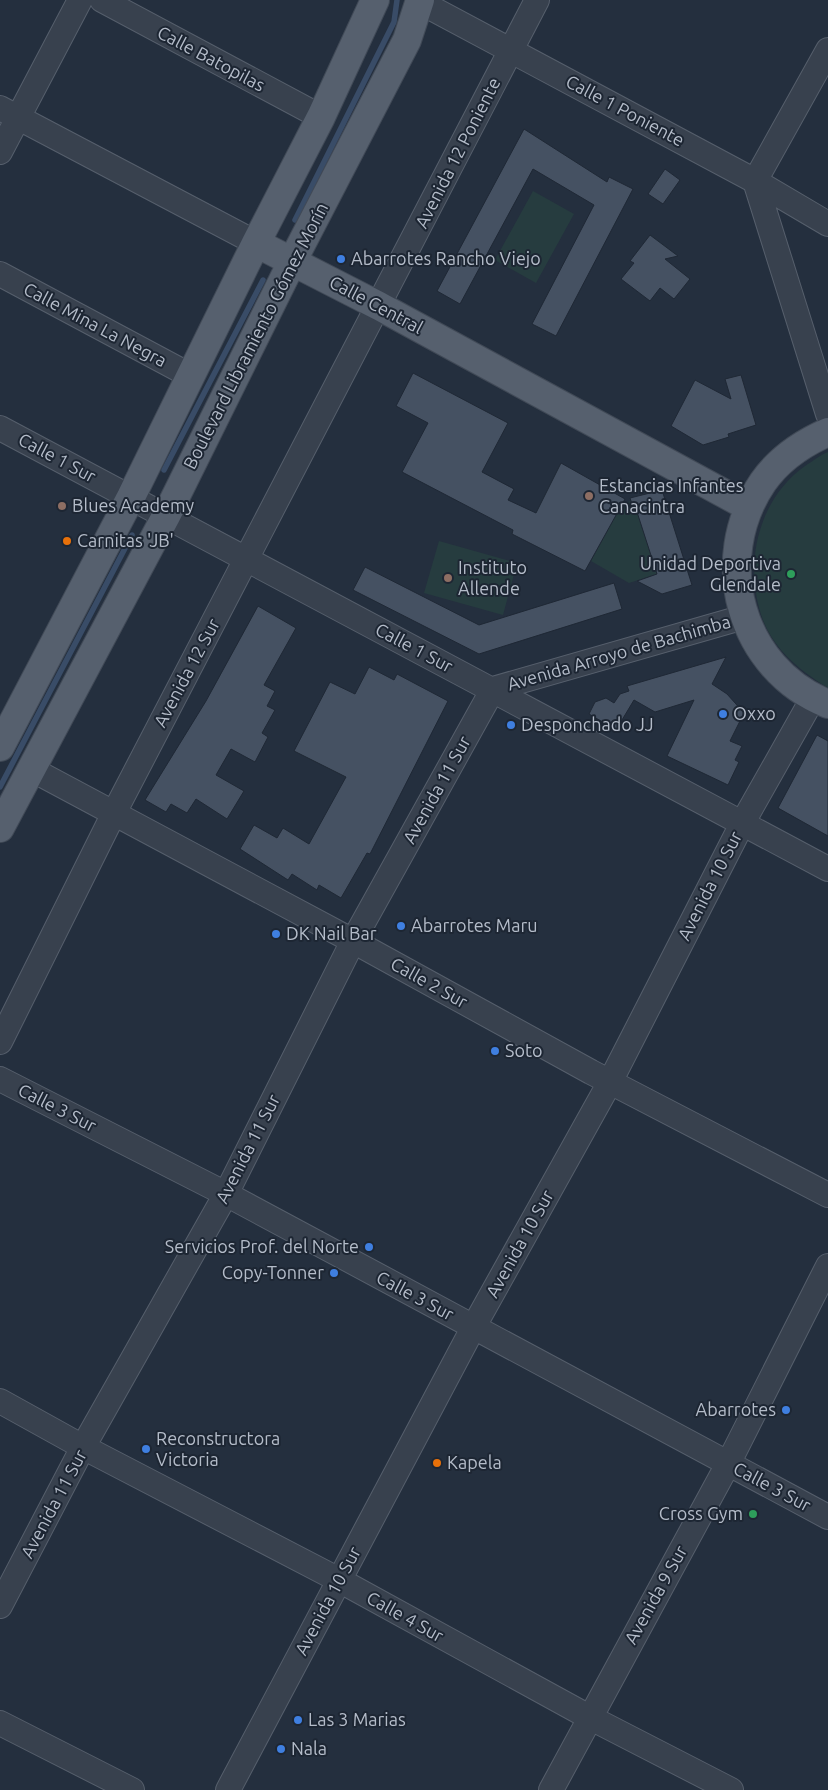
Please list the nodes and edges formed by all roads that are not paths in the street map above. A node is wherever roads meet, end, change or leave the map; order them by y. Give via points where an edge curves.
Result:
1 (80, 0) edge
2 (102, 0) edge
3 (375, 0) edge
4 (537, 0) edge
5 (420, 1) edge
6 (510, 50) junction
7 (828, 50) edge
8 (9, 113) edge
9 (321, 117) junction
10 (0, 152) edge
11 (756, 181) junction
12 (828, 224) edge
13 (256, 243) junction
14 (293, 260) junction
15 (0, 274) edge
16 (379, 306) junction
17 (190, 376) junction
18 (828, 414) edge
19 (0, 428) edge
20 (828, 432) edge
21 (131, 498) junction
22 (749, 507) junction
23 (166, 516) junction
24 (247, 559) junction
25 (744, 617) junction
26 (493, 689) junction
27 (820, 701) edge
28 (0, 747) edge
29 (30, 769) junction
30 (114, 813) junction
31 (743, 822) junction
32 (0, 828) edge
33 (828, 868) edge
34 (353, 941) junction
35 (0, 1042) edge
36 (0, 1079) edge
37 (610, 1082) junction
38 (226, 1194) junction
39 (828, 1195) edge
40 (828, 1266) edge
41 (474, 1328) junction
42 (0, 1401) edge
43 (83, 1447) junction
44 (728, 1464) junction
45 (828, 1517) edge
46 (339, 1580) junction
47 (0, 1606) edge
48 (589, 1717) junction
49 (0, 1723) edge
50 (132, 1790) edge
51 (228, 1790) edge
52 (551, 1790) edge
53 (731, 1790) edge

1 - 8 street
2 - 9 street, Calle Batopilas
3 - 9 main road
4 - 6 street, Avenida 12 Poniente
5 - 6 street, Calle 1 Poniente
5 - 14 main road, Boulevard Libramiento Gómez Morín via 407,40
6 - 11 street, Calle 1 Poniente
6 - 16 street, Avenida 12 Poniente
7 - 11 street
8 - 10 street
8 - 13 street, Calle Central
9 - 13 main road
11 - 12 street, Calle 1 Poniente
11 - 18 street
13 - 14 main road, Calle Central
13 - 17 main road
14 - 16 main road, Calle Central
14 - 23 main road, Boulevard Libramiento Gómez Morín
15 - 17 street, Calle Mina La Negra
16 - 22 main road, Calle Central
16 - 24 street, Avenida 12 Sur
17 - 21 main road
19 - 21 street, Calle 1 Sur
20 - 22 main road via 806,442 783,460
21 - 23 street, Calle 1 Sur
21 - 28 main road
22 - 25 main road via 738,543 736,571
23 - 24 street, Calle 1 Sur
23 - 29 main road, Boulevard Libramiento Gómez Morín
24 - 26 street, Calle 1 Sur
24 - 30 street, Avenida 12 Sur
25 - 26 street, Avenida Arroyo de Bachimba
25 - 27 main road via 760,650 784,677
26 - 31 street, Calle 1 Sur
26 - 34 street, Avenida 11 Sur
27 - 31 street, Avenida 10 Sur
29 - 30 street, Calle 2 Sur
29 - 32 main road, Boulevard Libramiento Gómez Morín
30 - 34 street, Calle 2 Sur
30 - 35 street, Avenida 12 Sur
31 - 33 street, Calle 1 Sur
31 - 37 street, Avenida 10 Sur
34 - 37 street, Calle 2 Sur
34 - 38 street, Avenida 11 Sur
36 - 38 street, Calle 3 Sur
37 - 39 street, Calle 2 Sur
37 - 41 street, Avenida 10 Sur
38 - 41 street, Calle 3 Sur
38 - 43 street, Avenida 11 Sur
40 - 44 street, Avenida 9 Sur
41 - 44 street, Calle 3 Sur
41 - 46 street, Avenida 10 Sur
42 - 43 street, Calle 4 Sur
43 - 46 street, Calle 4 Sur
43 - 47 street, Avenida 11 Sur
44 - 45 street, Calle 3 Sur
44 - 48 street, Avenida 9 Sur
46 - 48 street, Calle 4 Sur
46 - 51 street, Avenida 10 Sur
48 - 52 street, Avenida 9 Sur
48 - 53 street, Calle 4 Sur
49 - 50 street

